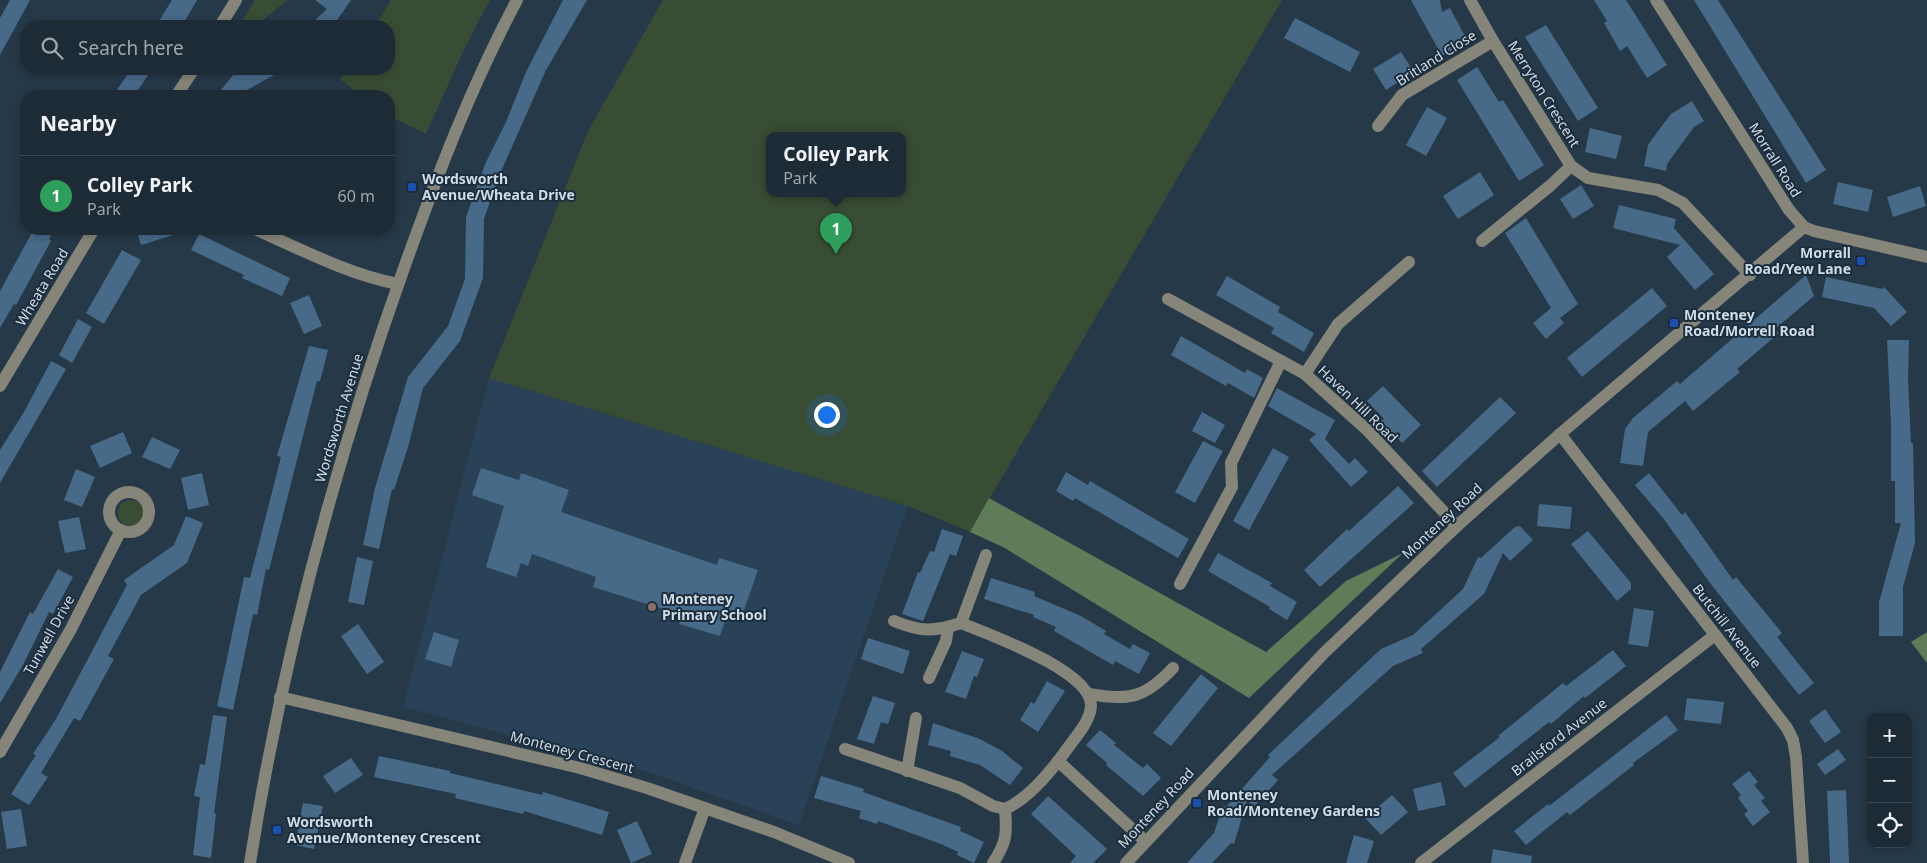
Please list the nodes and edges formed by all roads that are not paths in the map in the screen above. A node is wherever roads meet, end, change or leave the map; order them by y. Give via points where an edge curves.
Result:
1 (236, 0) edge
2 (517, 0) edge
3 (1470, 0) edge
4 (1656, 0) edge
5 (224, 20) edge
6 (1493, 41) junction
7 (190, 75) edge
8 (180, 90) edge
9 (1378, 126) dead end
10 (1571, 166) junction
11 (1804, 227) junction
12 (90, 235) edge
13 (268, 235) edge
14 (1482, 241) dead end
15 (1927, 257) edge
16 (1409, 262) dead end
17 (1750, 275) junction
18 (398, 284) junction
19 (1168, 299) dead end
20 (1281, 361) junction
21 (1305, 374) junction
22 (0, 386) edge
23 (1560, 434) junction
24 (1457, 526) junction
25 (121, 530) dead end
26 (986, 555) dead end
27 (1180, 584) dead end
28 (894, 621) dead end
29 (962, 623) junction
30 (948, 628) junction
31 (1715, 635) junction
32 (1173, 668) dead end
33 (929, 678) dead end
34 (1089, 694) junction
35 (280, 697) junction
36 (916, 718) dead end
37 (845, 749) dead end
38 (0, 752) edge
39 (1058, 761) junction
40 (907, 771) junction
41 (705, 808) junction
42 (1005, 809) junction
43 (1145, 841) junction
44 (1429, 861) edge
45 (250, 863) edge
46 (685, 863) edge
47 (848, 863) edge
48 (993, 863) edge
49 (1126, 863) edge
50 (1803, 863) edge

1 - 5 street
2 - 18 street, Wordsworth Avenue via 491,48 463,112
3 - 6 street, Merryton Crescent
4 - 11 street, Morrall Road via 1789,210
6 - 9 street, Britland Close via 1402,95
6 - 10 street, Merryton Crescent
7 - 8 street
10 - 14 street
10 - 17 street, Merryton Crescent via 1588,178 1658,190 1683,203
11 - 15 street, Morrall Road via 1826,235
11 - 17 street, Monteney Road
12 - 22 street, Wheata Road
13 - 18 street via 338,267
16 - 21 street via 1338,324
17 - 23 street, Monteney Road
18 - 35 street, Wordsworth Avenue via 369,368 314,553
19 - 20 street, Haven Hill Road
20 - 21 street, Haven Hill Road
20 - 27 street via 1231,464 1232,487
21 - 24 street, Haven Hill Road via 1366,430
23 - 24 street, Monteney Road
23 - 31 street, Butchill Avenue
24 - 43 street, Monteney Road via 1324,653
25 - 38 street, Tunwell Drive via 71,629
26 - 29 street
28 - 30 street via 920,631
29 - 30 street
29 - 34 street via 1031,653 1071,676
30 - 33 street via 946,641
31 - 44 street, Brailsford Avenue
31 - 50 street, Butchill Avenue via 1793,740
32 - 34 street via 1156,686 1134,696 1114,698
34 - 39 street via 1088,719
35 - 41 street, Monteney Crescent via 567,764
35 - 45 street, Wordsworth Avenue
36 - 40 street
37 - 40 street
39 - 42 street via 1022,799
39 - 43 street
40 - 42 street via 960,788
41 - 46 street
41 - 47 street, Monteney Crescent
42 - 48 street via 1007,833 1004,847
43 - 49 street, Monteney Road

